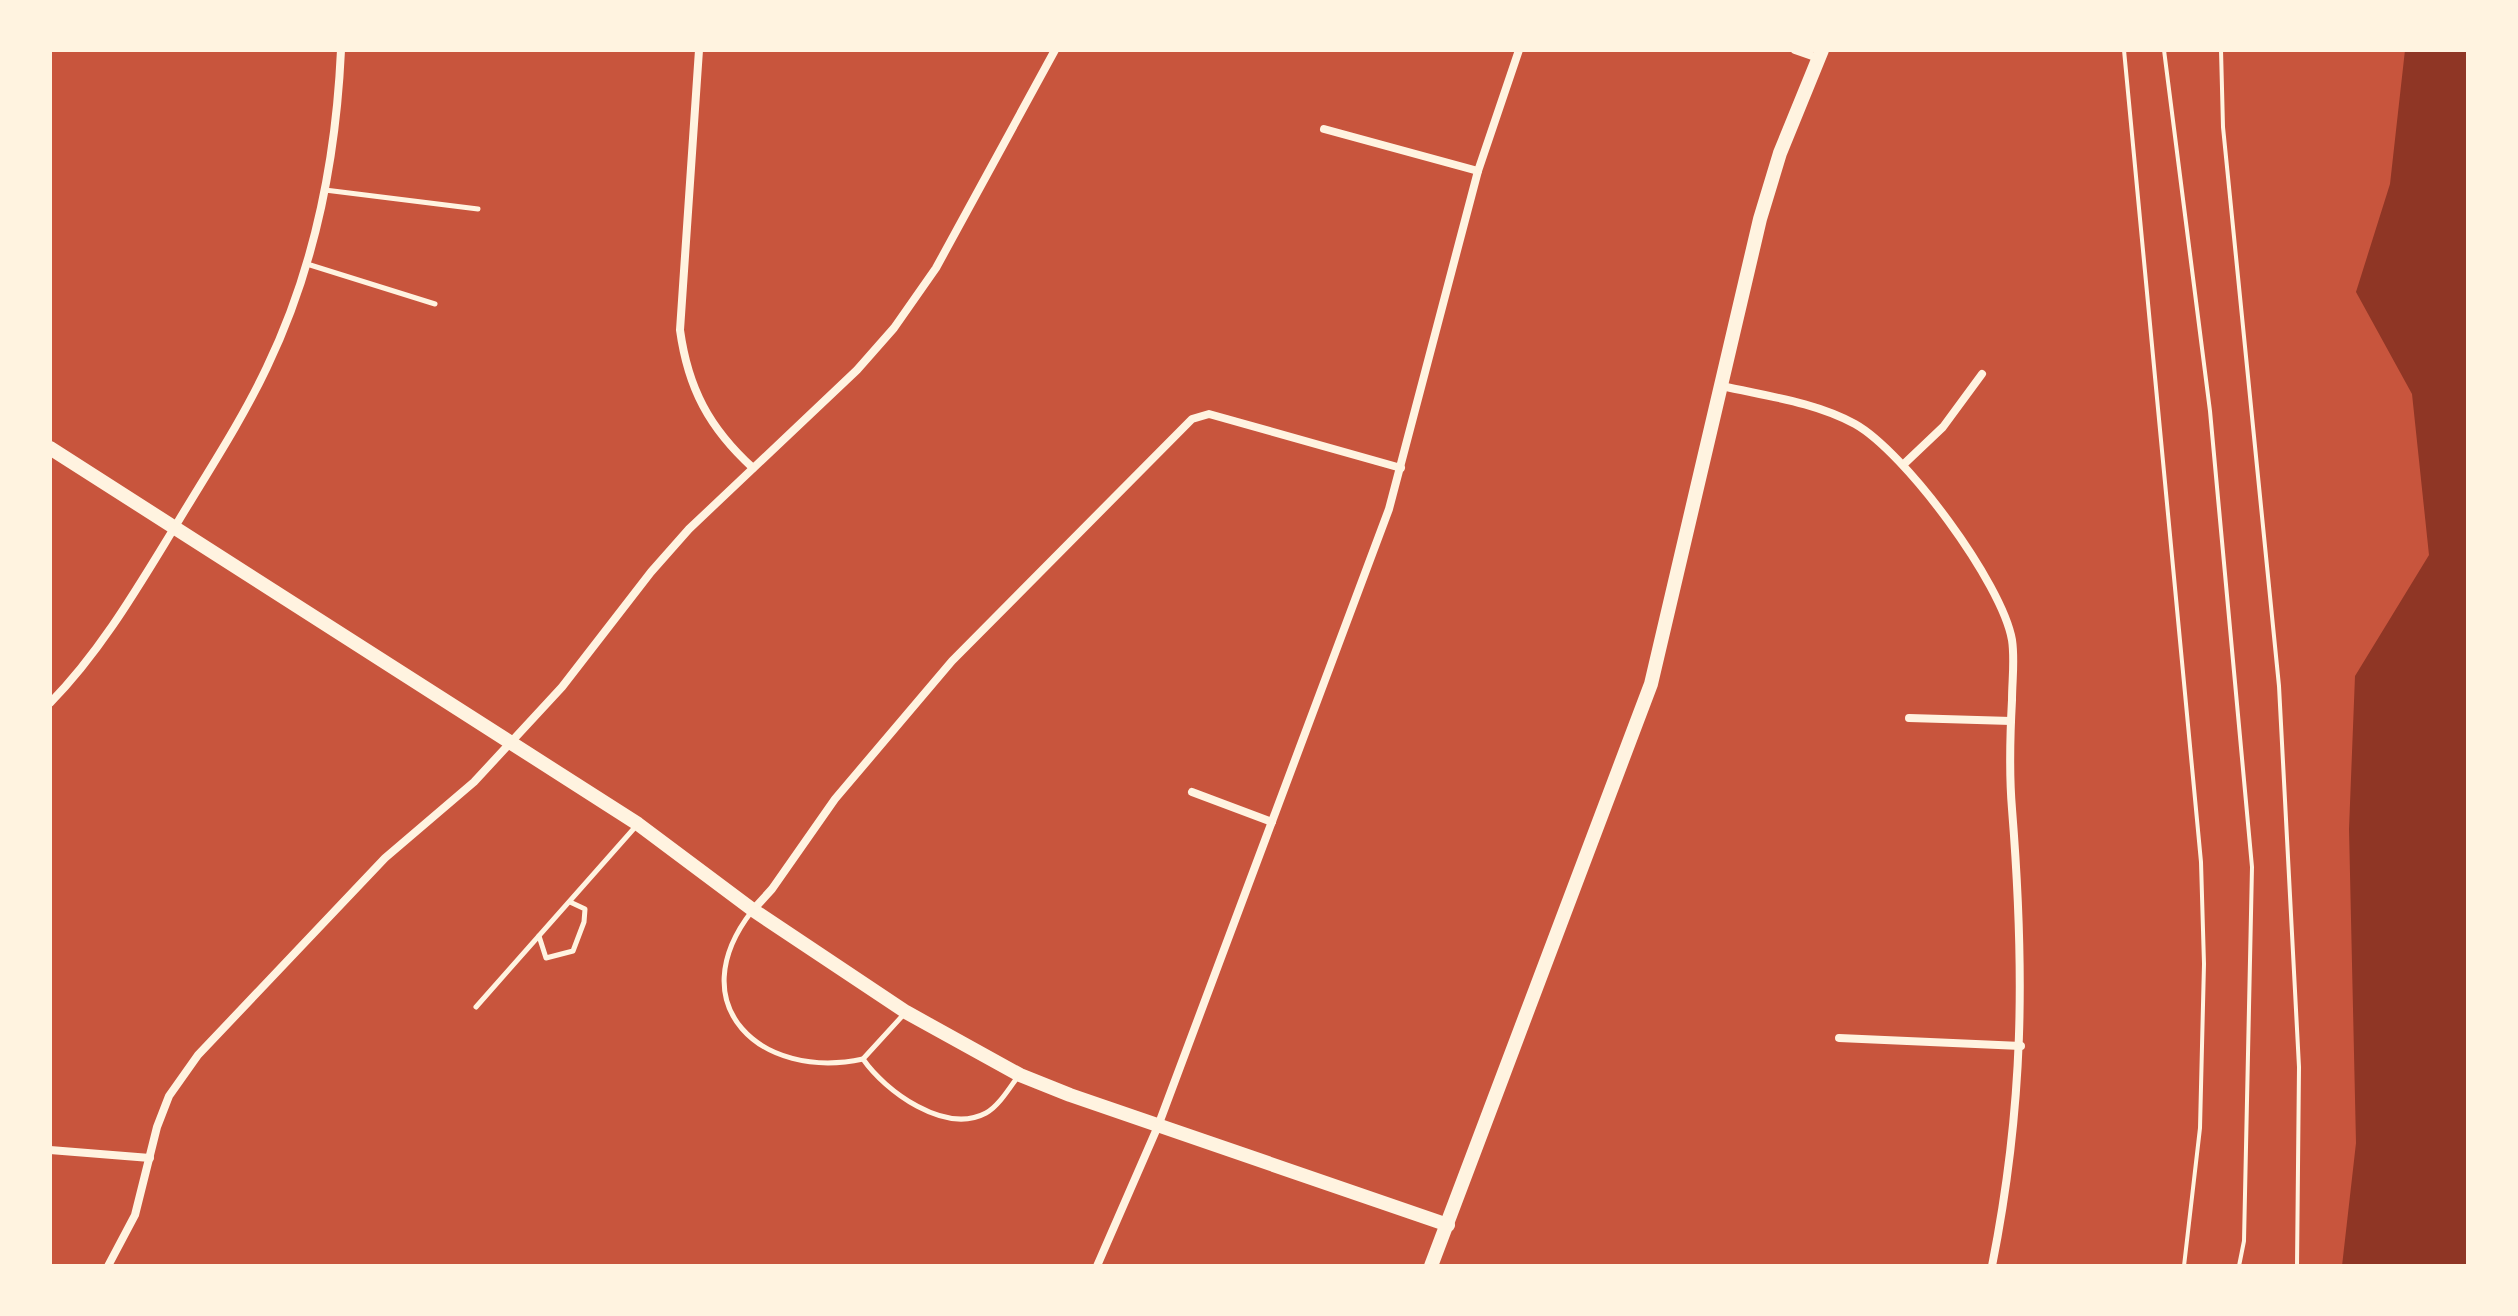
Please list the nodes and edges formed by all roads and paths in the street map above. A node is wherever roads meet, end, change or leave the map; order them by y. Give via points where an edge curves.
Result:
1 (341, 50) edge
2 (699, 50) edge
3 (1055, 50) edge
4 (1519, 50) edge
5 (1795, 50) edge
6 (2124, 50) edge
7 (2164, 50) edge
8 (2221, 50) edge
9 (1820, 54) edge
10 (1324, 129) dead end
11 (1478, 171) junction
12 (325, 190) junction
13 (478, 209) dead end
14 (307, 264) junction
15 (435, 304) dead end
16 (1982, 374) dead end
17 (1722, 386) junction
18 (50, 448) edge
19 (1904, 464) junction
20 (753, 468) junction
21 (1401, 468) junction
22 (174, 528) junction
23 (50, 703) edge
24 (1909, 718) dead end
25 (2011, 721) junction
26 (510, 743) junction
27 (1192, 792) dead end
28 (1272, 822) junction
29 (638, 824) junction
30 (569, 902) junction
31 (753, 910) junction
32 (539, 936) junction
33 (476, 1007) dead end
34 (906, 1012) junction
35 (1839, 1038) dead end
36 (2021, 1046) junction
37 (863, 1059) junction
38 (1020, 1075) junction
39 (1158, 1126) junction
40 (50, 1150) edge
41 (150, 1158) junction
42 (1448, 1225) junction
43 (108, 1266) edge
44 (1097, 1266) edge
45 (1431, 1266) edge
46 (1992, 1266) edge
47 (2184, 1266) edge
48 (2239, 1266) edge
49 (2297, 1266) edge

1 - 12 street via 339,103
2 - 20 street via 680,330 684,362 718,434
3 - 20 street via 916,299 857,370
4 - 11 street
5 - 9 street
6 - 47 path via 2201,862 2200,1128
7 - 48 path via 2210,411 2252,867 2244,1241
8 - 49 path via 2223,127 2279,686 2299,1067
9 - 17 street via 1760,219
10 - 11 street
11 - 21 street
12 - 13 lane
12 - 14 street
14 - 15 lane
14 - 22 street via 267,366
16 - 19 street via 1943,427
17 - 19 street via 1825,410 1868,433
17 - 42 street via 1651,684
18 - 22 street
19 - 25 street via 1999,597 2014,656
20 - 26 street via 651,572 562,687
21 - 28 street
21 - 31 street via 1209,414 1192,419 952,661 835,799
22 - 23 street via 121,614
22 - 26 street
24 - 25 street
25 - 36 street
26 - 29 street
26 - 41 street via 474,782 385,858 198,1055 169,1096
27 - 28 street
28 - 39 street
29 - 30 lane
29 - 31 street
30 - 32 lane
30 - 32 lane via 585,909 573,951 546,958
31 - 34 street
31 - 37 lane via 735,932 723,966 727,1002 746,1034 794,1061 817,1065
32 - 33 lane
34 - 37 lane
34 - 38 street
35 - 36 street
36 - 46 street via 2015,1133
37 - 38 lane via 897,1095 957,1118 990,1111
38 - 39 street
39 - 42 street
39 - 44 street
40 - 41 street
41 - 43 street via 135,1215
42 - 45 street

